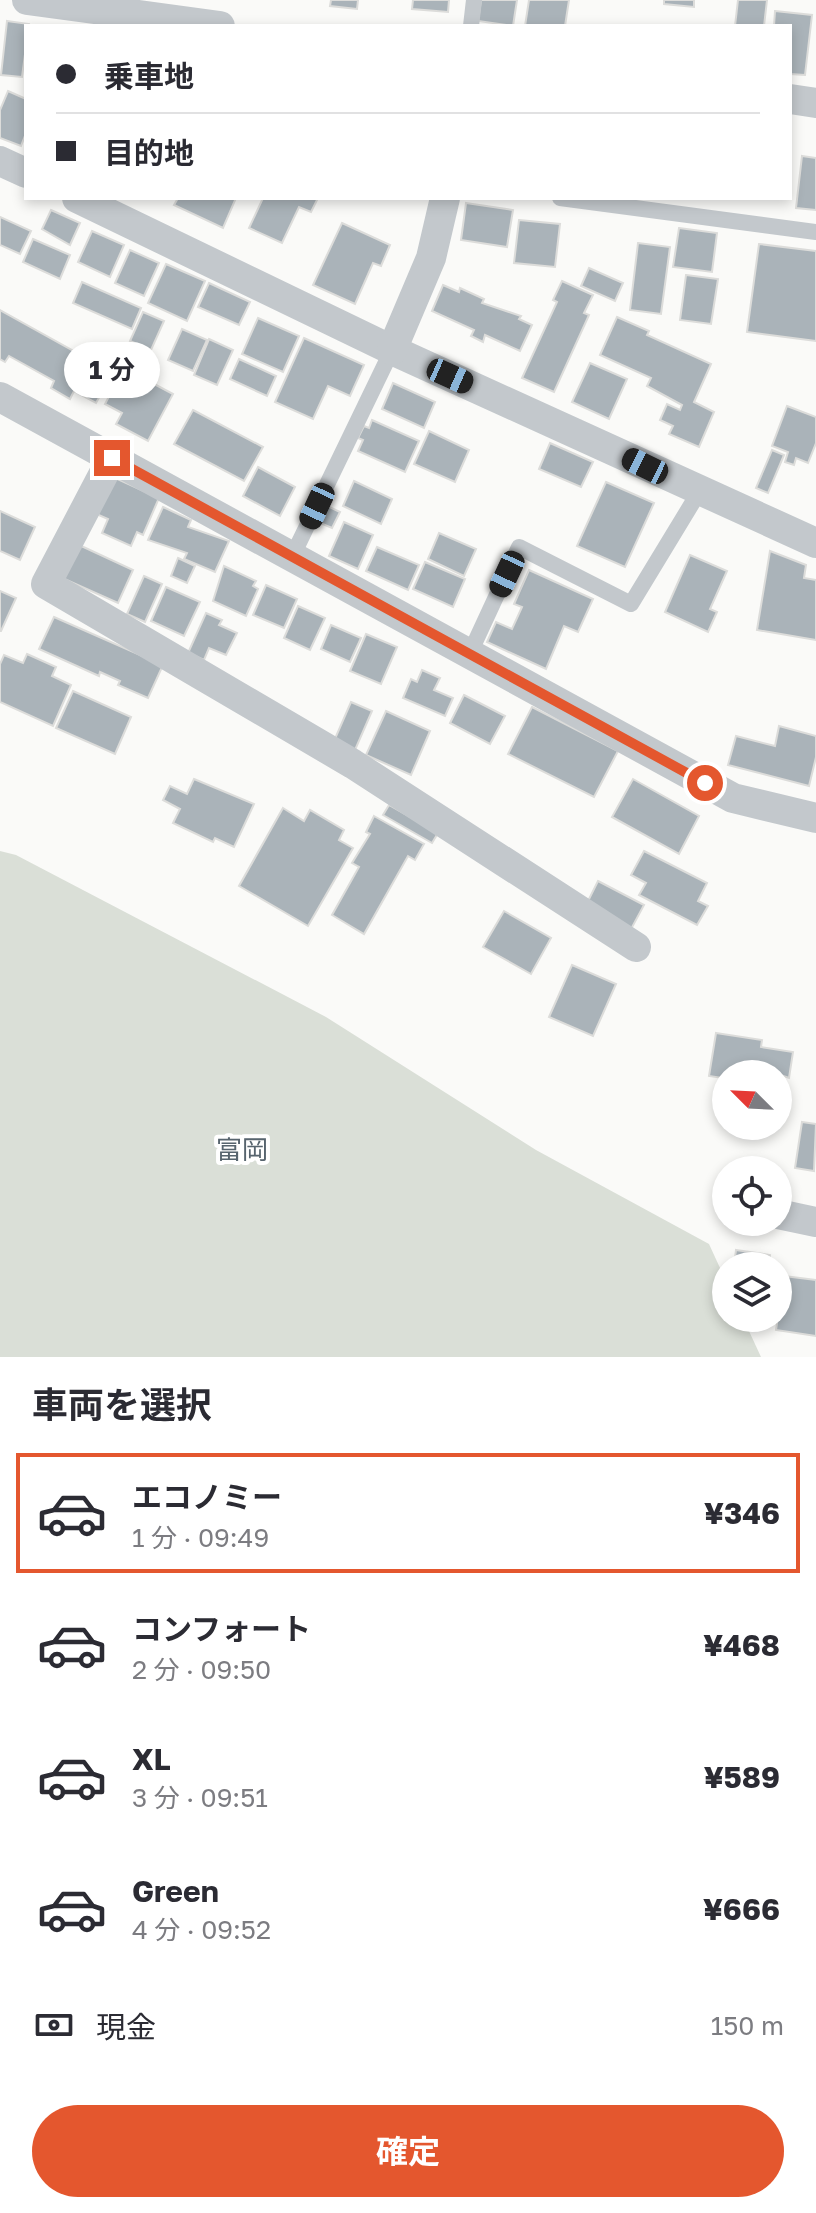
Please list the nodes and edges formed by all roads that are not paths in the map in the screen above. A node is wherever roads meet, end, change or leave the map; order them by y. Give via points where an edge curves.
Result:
1 (27, 0) edge
2 (474, 0) edge
3 (205, 24) edge
4 (471, 24) edge
5 (792, 99) edge
6 (816, 103) edge
7 (0, 161) edge
8 (24, 172) edge
9 (81, 200) edge
10 (445, 200) edge
11 (575, 200) edge
12 (816, 232) edge
13 (392, 350) junction
14 (0, 397) edge
15 (112, 458) junction
16 (699, 492) junction
17 (816, 543) edge
18 (292, 557) junction
19 (470, 653) junction
20 (816, 818) edge
21 (636, 947) dead end
22 (792, 1217) edge
23 (816, 1222) edge

1 - 3 street
2 - 4 lane
5 - 6 street
7 - 8 street
9 - 13 street
10 - 13 street via 431,258
11 - 12 lane
13 - 16 street
13 - 18 lane
14 - 15 street
15 - 18 street
15 - 21 street via 46,584 365,771
16 - 17 street
16 - 19 lane via 631,604 519,547
18 - 19 street
19 - 20 street via 733,798
22 - 23 street

